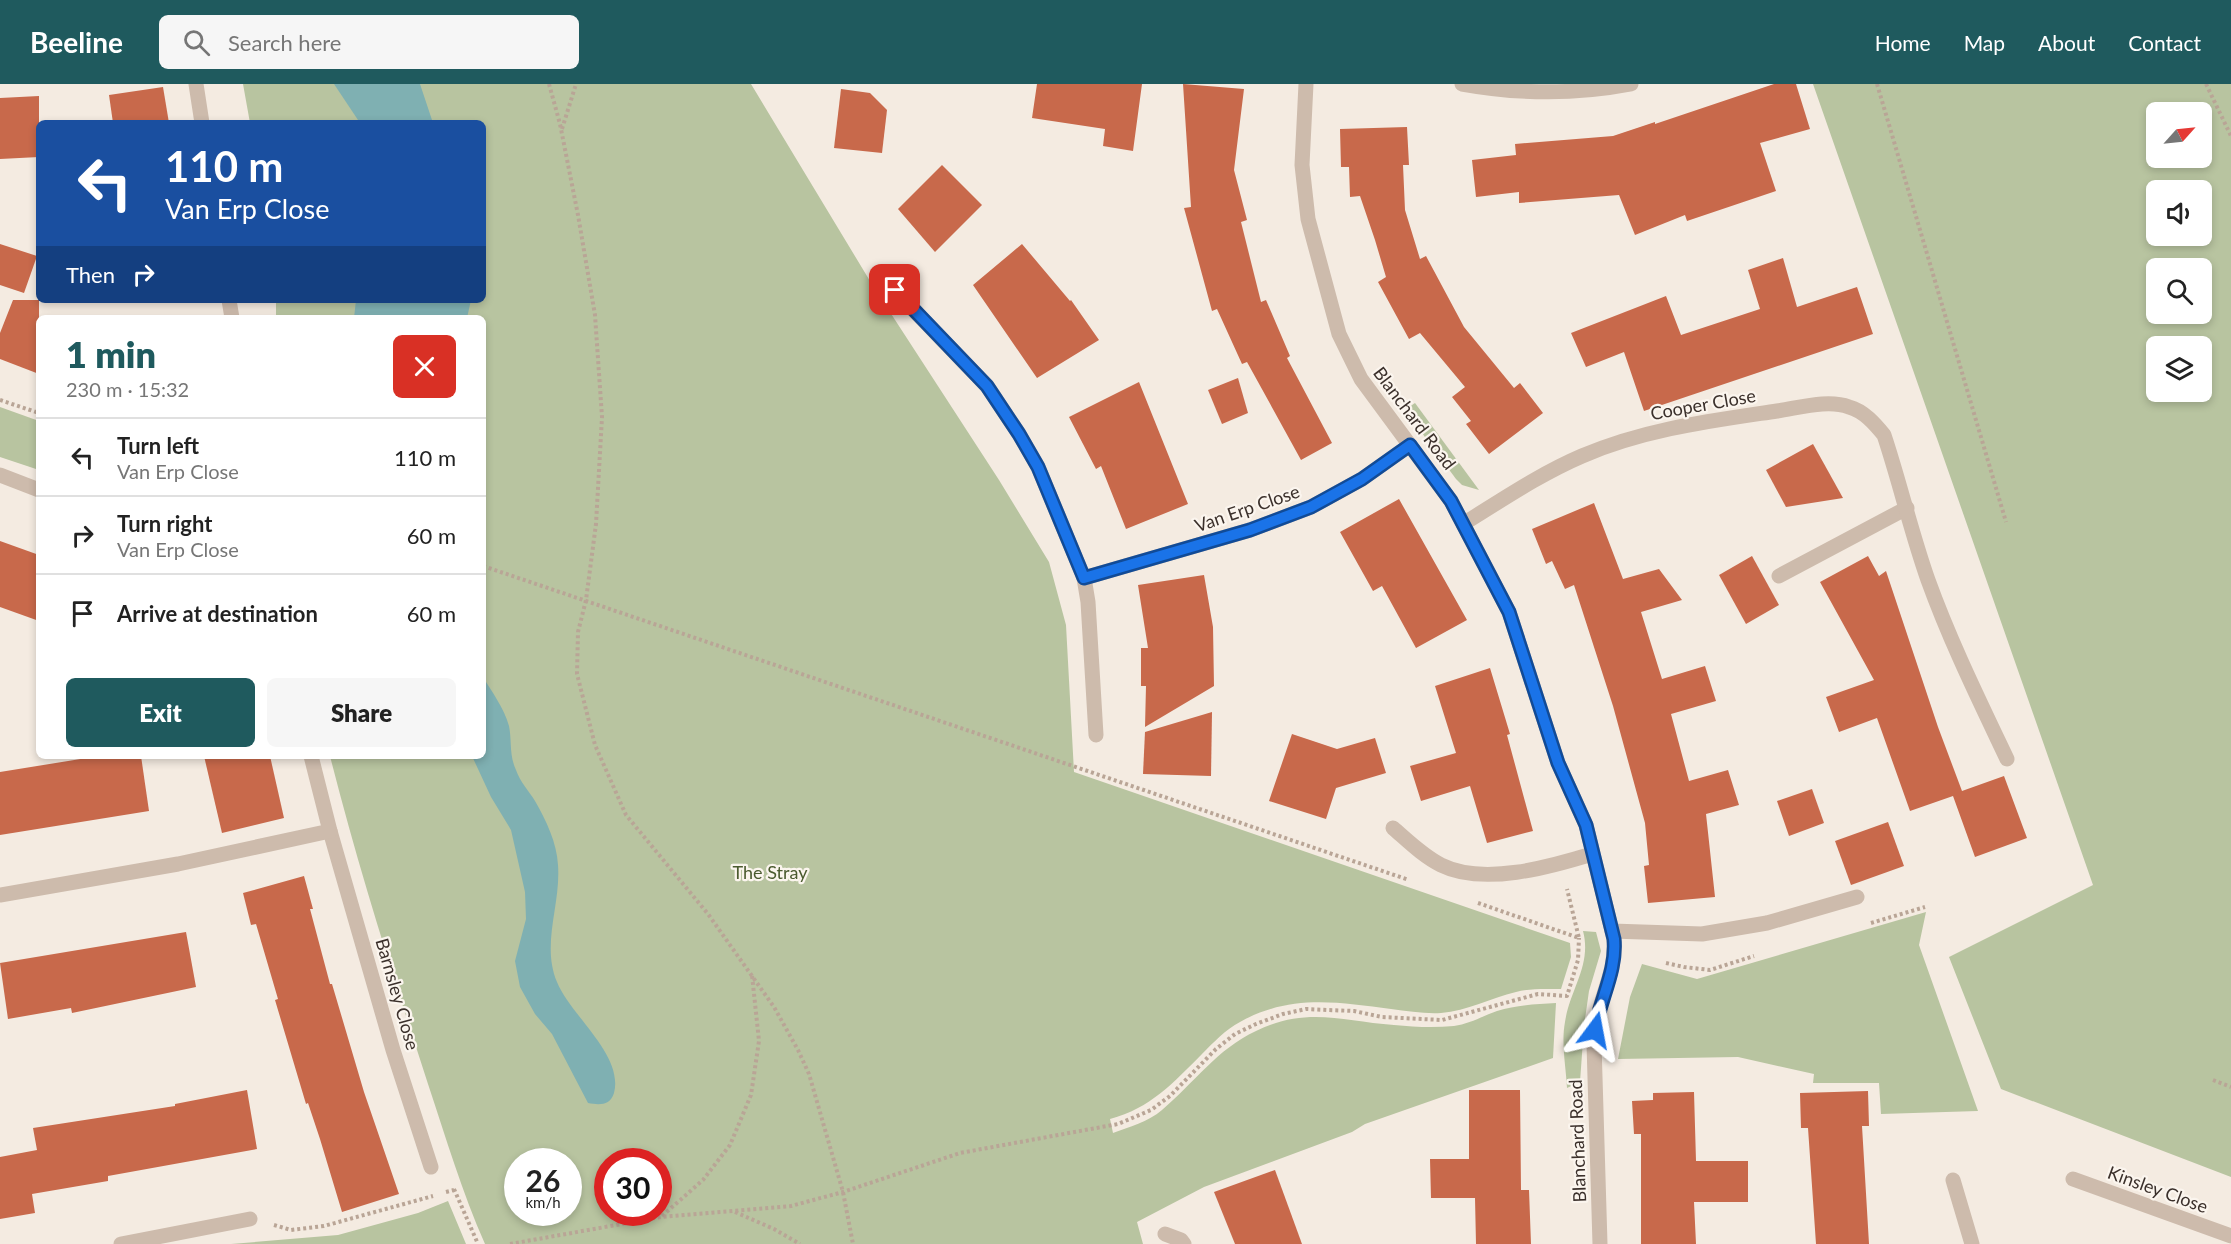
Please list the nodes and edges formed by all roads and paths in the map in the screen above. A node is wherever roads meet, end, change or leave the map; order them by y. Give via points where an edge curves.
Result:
1 (196, 84) edge
2 (549, 84) edge
3 (576, 84) edge
4 (1306, 84) edge
5 (1461, 84) edge
6 (1631, 84) edge
7 (1877, 84) edge
8 (2206, 84) edge
9 (202, 120) edge
10 (561, 131) junction
11 (2231, 136) edge
12 (879, 274) dead end
13 (0, 400) edge
14 (36, 412) edge
15 (1410, 445) junction
16 (0, 475) edge
17 (36, 489) edge
18 (1907, 508) junction
19 (2006, 522) dead end
20 (1463, 524) junction
21 (486, 567) edge
22 (1779, 576) dead end
23 (1084, 578) junction
24 (586, 600) junction
25 (1096, 735) dead end
26 (312, 759) edge
27 (2007, 759) dead end
28 (1393, 828) dead end
29 (330, 831) junction
30 (1592, 854) junction
31 (1561, 863) junction
32 (1420, 884) dead end
33 (0, 895) edge
34 (1857, 897) dead end
35 (1477, 903) dead end
36 (1612, 931) junction
37 (1579, 938) junction
38 (752, 973) junction
39 (2213, 1080) dead end
40 (2231, 1087) edge
41 (431, 1167) joint
42 (2073, 1179) dead end
43 (1953, 1180) dead end
44 (454, 1190) junction
45 (843, 1192) junction
46 (672, 1207) edge
47 (735, 1212) junction
48 (672, 1215) edge
49 (250, 1219) joint
50 (607, 1226) edge
51 (1165, 1234) dead end
52 (2231, 1236) edge
53 (161, 1240) edge
54 (121, 1244) edge
55 (478, 1244) edge
56 (510, 1244) edge
57 (800, 1244) edge
58 (853, 1244) edge
59 (1184, 1244) edge
60 (1600, 1244) edge
61 (1972, 1244) edge

1 - 9 street
2 - 10 path
3 - 10 path
4 - 15 street, Blanchard Road via 1302,165 1307,210 1339,334 1361,379
5 - 6 street via 1547,93
7 - 19 path
8 - 11 path
10 - 24 path via 595,315 602,417 596,524
12 - 23 street via 987,386 1038,467
13 - 14 path
15 - 20 street, Blanchard Road
15 - 23 street, Van Erp Close via 1362,479 1311,507 1240,533
16 - 17 street
18 - 20 street, Cooper Close via 1884,435 1860,412 1832,404 1682,425 1630,438 1559,466
18 - 22 street
18 - 27 street, Cooper Close via 1938,605
20 - 30 street, Blanchard Road via 1515,627 1558,763 1584,819
21 - 24 path
23 - 25 street
24 - 32 path
24 - 38 path via 578,632 577,674 599,755 626,814
26 - 29 street, Barnsley Close
28 - 31 street via 1434,861 1456,870 1491,874
29 - 33 street via 178,864
29 - 41 street, Barnsley Close
30 - 31 street
30 - 36 street, Blanchard Road
31 - 37 path
34 - 36 street via 1767,923 1702,934
35 - 37 path
36 - 60 street, Blanchard Road via 1613,965 1597,1019 1593,1052
37 - 45 path via 1578,960 1567,996 1538,994 1442,1020 1306,1009 1283,1014 1235,1035 1170,1096 1118,1124 960,1153
38 - 45 path via 809,1074
38 - 46 path via 759,1041 751,1095 730,1145 703,1180
39 - 40 path
41 - 44 path via 445,1163
42 - 52 street, Kinsley Close
43 - 61 street
44 - 49 path via 324,1226 291,1230
44 - 55 path
45 - 47 path via 791,1206
45 - 58 path
47 - 48 path
47 - 57 path
49 - 53 street
50 - 56 path
51 - 59 street
53 - 54 street

